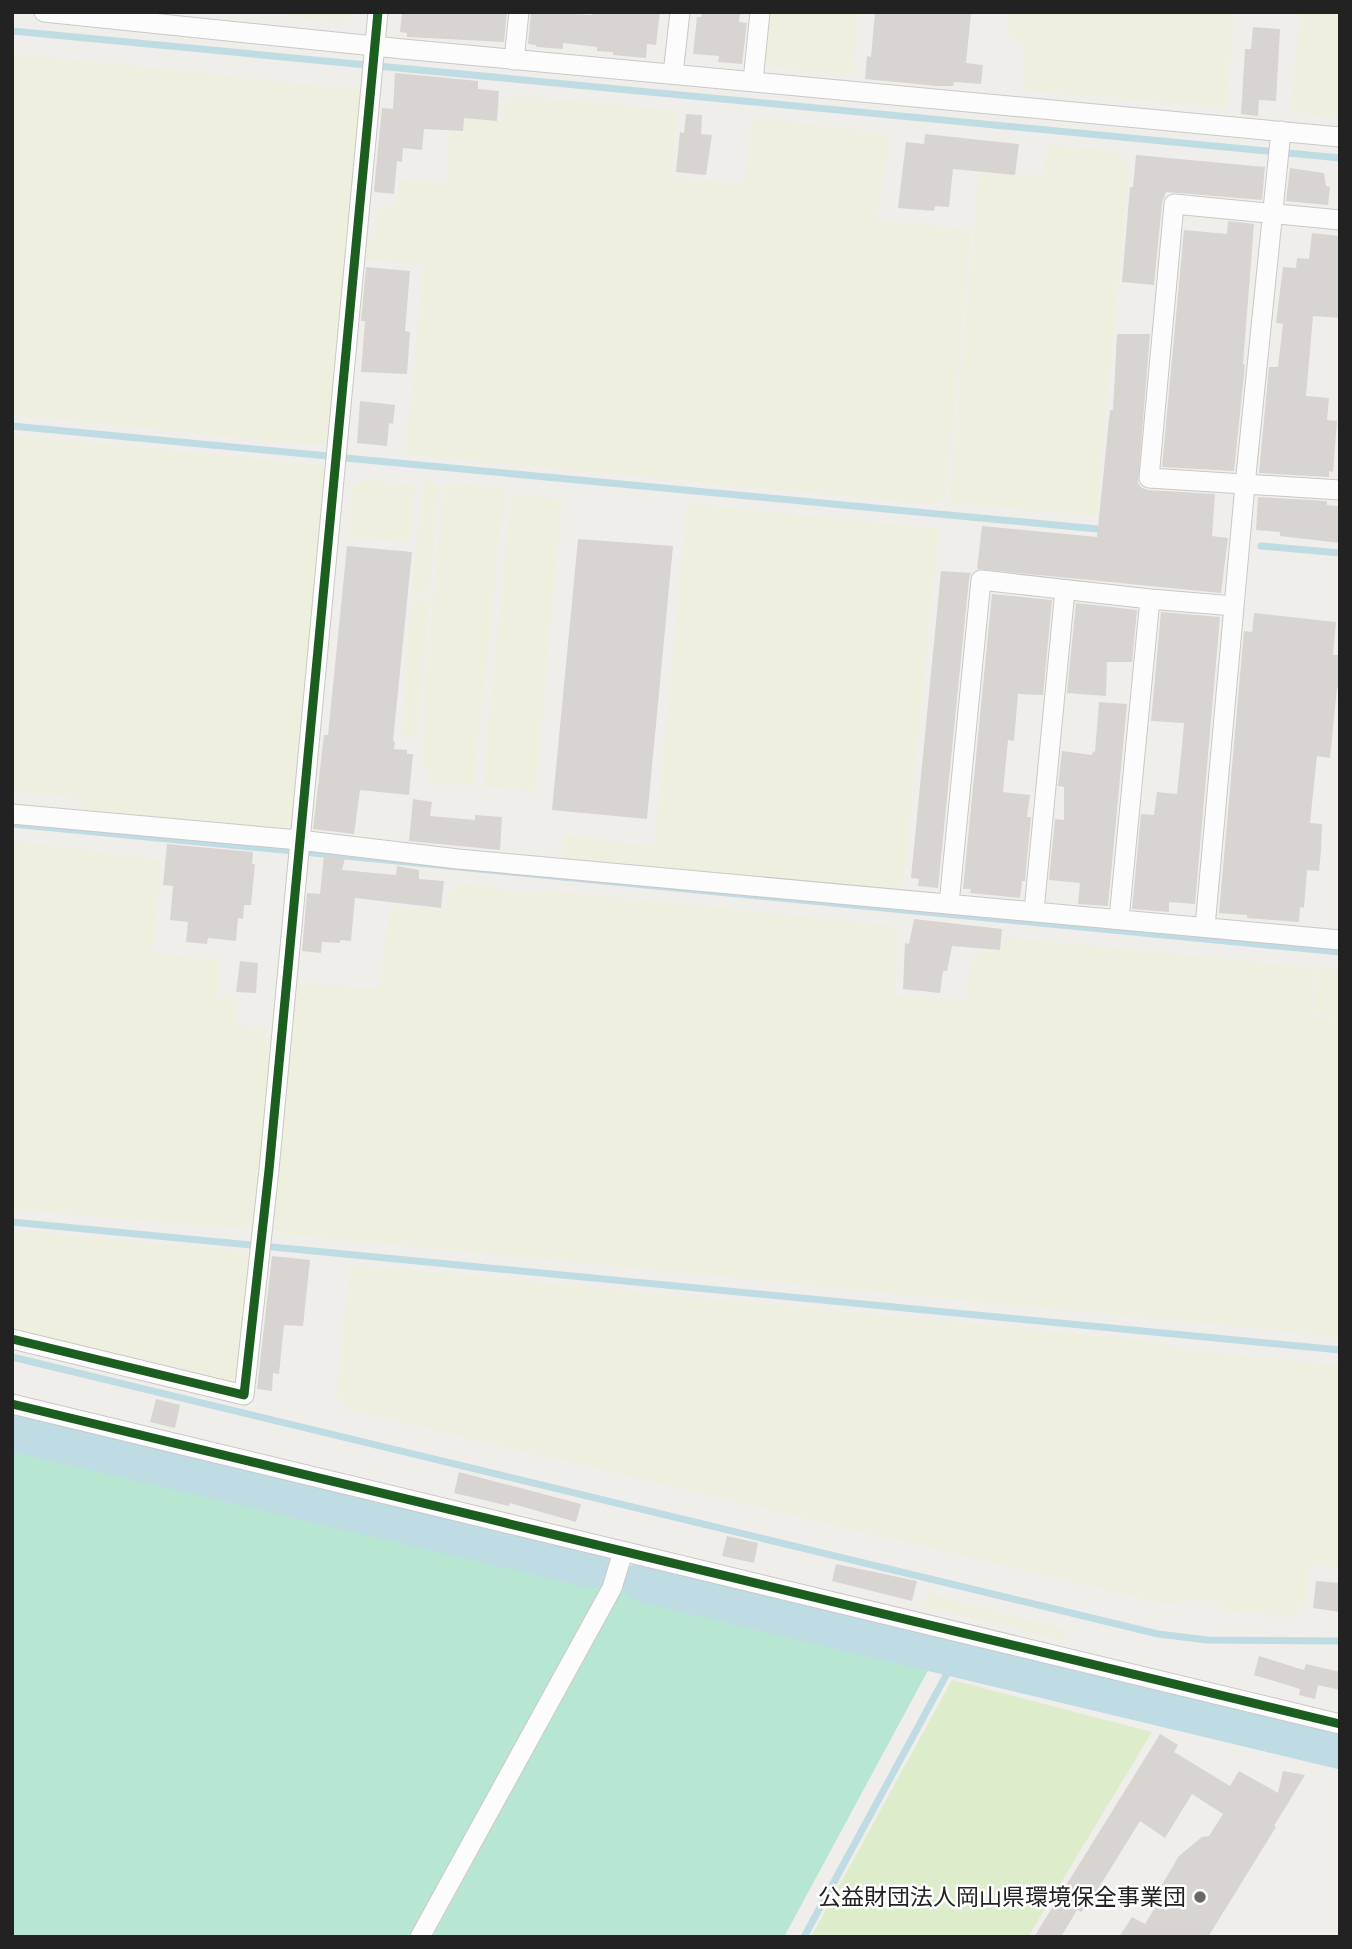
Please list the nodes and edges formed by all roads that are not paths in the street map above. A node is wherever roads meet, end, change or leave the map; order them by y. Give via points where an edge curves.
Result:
1 (44, 12) edge
2 (377, 12) edge
3 (519, 12) edge
4 (680, 12) edge
5 (760, 12) edge
6 (373, 59) junction
7 (514, 60) junction
8 (673, 74) junction
9 (753, 81) junction
10 (1340, 137) edge
11 (1280, 146) junction
12 (1273, 214) junction
13 (1340, 220) edge
14 (1245, 485) junction
15 (1340, 491) edge
16 (1065, 590) junction
17 (1150, 599) junction
18 (1234, 606) junction
19 (12, 814) edge
20 (299, 850) junction
21 (949, 904) junction
22 (1034, 911) junction
23 (1119, 919) junction
24 (1205, 927) junction
25 (1340, 940) edge
26 (12, 1339) edge
27 (12, 1405) edge
28 (623, 1552) junction
29 (1340, 1724) edge
30 (419, 1937) edge

1 - 6 street
2 - 6 street
3 - 7 street
4 - 8 street
5 - 9 street
6 - 7 street
6 - 20 street
7 - 8 street
8 - 9 street
9 - 11 street
10 - 11 street
11 - 12 street
12 - 13 street
12 - 14 street
12 - 14 street via 1174,204 1167,261 1149,478
14 - 15 street
14 - 18 street
16 - 17 street
16 - 21 street via 981,580
16 - 22 street
17 - 18 street
17 - 23 street
18 - 24 street
19 - 20 street
20 - 21 street via 458,859
20 - 26 street via 244,1395
21 - 22 street
22 - 23 street
23 - 24 street
24 - 25 street
27 - 28 street
28 - 29 street
28 - 30 street via 612,1588

